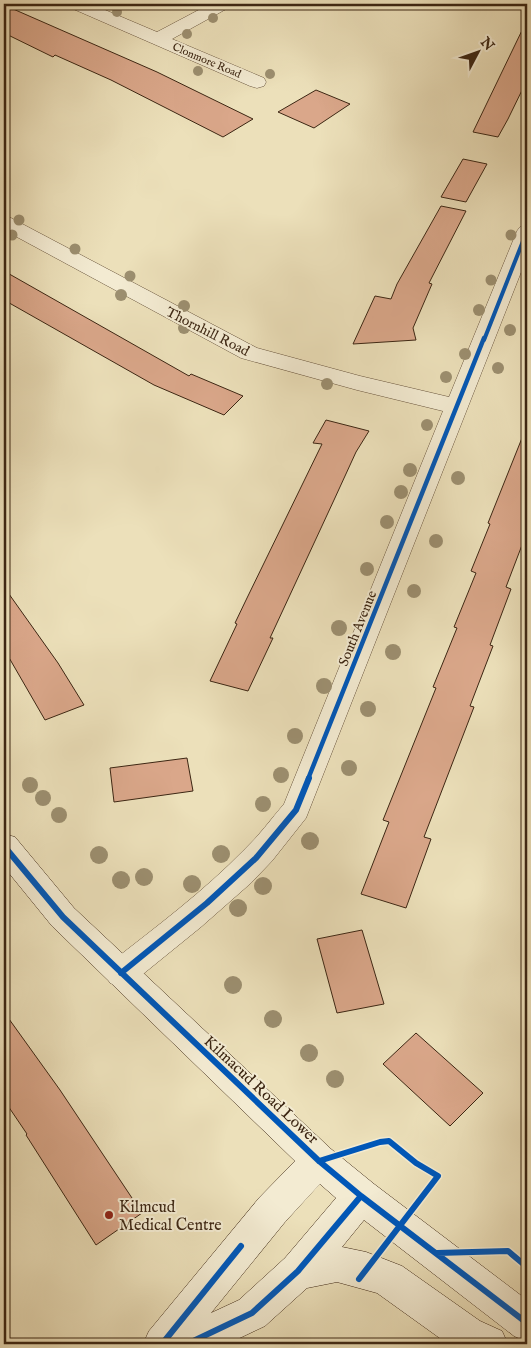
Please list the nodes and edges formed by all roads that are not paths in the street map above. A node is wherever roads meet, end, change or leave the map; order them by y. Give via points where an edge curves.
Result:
1 (77, 4) edge
2 (222, 4) edge
3 (158, 39) junction
4 (257, 82) dead end
5 (4, 222) edge
6 (527, 231) edge
7 (458, 406) junction
8 (4, 846) edge
9 (121, 973) junction
10 (319, 1161) junction
11 (361, 1196) junction
12 (298, 1271) junction
13 (527, 1323) edge
14 (162, 1344) edge
15 (187, 1344) edge
16 (489, 1344) edge

1 - 3 street, Clonmore Road
2 - 3 street, Clonmore Road
3 - 4 street, Clonmore Road
5 - 7 street, Thornhill Road via 249,353 357,383
6 - 7 street, South Avenue
7 - 9 street, South Avenue via 296,810 251,863 196,913
8 - 9 street, Kilmacud Road Lower via 63,917
9 - 10 street, Kilmacud Road Lower
10 - 11 street, Kilmacud Road Lower
10 - 14 street via 272,1210
11 - 12 street
11 - 13 street, Kilmacud Road Lower
12 - 15 street via 252,1313
12 - 16 street via 337,1264 374,1273 389,1279 467,1335

